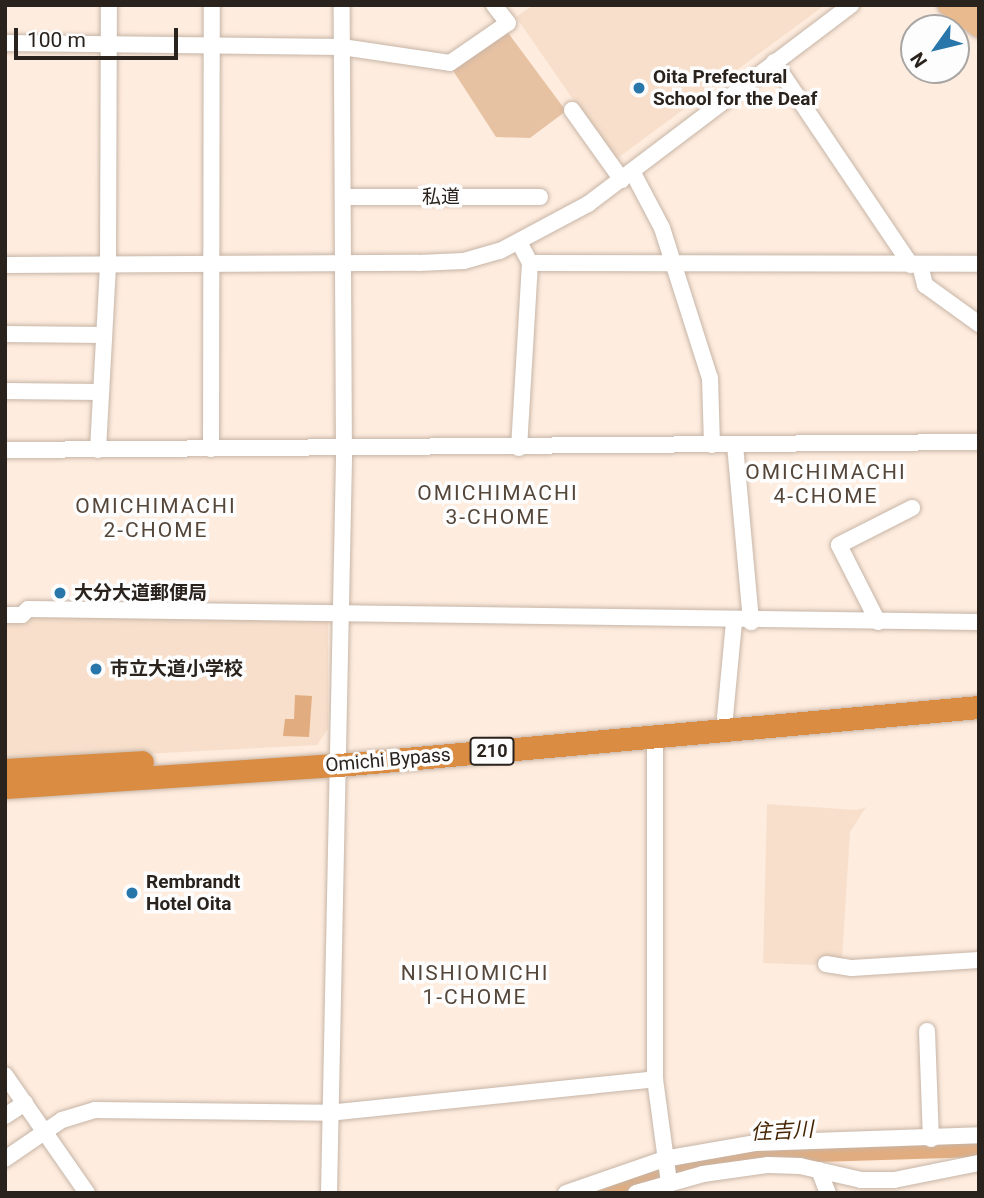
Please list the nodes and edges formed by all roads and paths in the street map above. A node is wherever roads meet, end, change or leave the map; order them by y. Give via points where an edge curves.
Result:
1 (109, 5) edge
2 (212, 5) edge
3 (342, 5) edge
4 (494, 5) edge
5 (851, 5) edge
6 (947, 5) edge
7 (973, 5) edge
8 (979, 9) edge
9 (979, 27) edge
10 (5, 43) edge
11 (109, 44) junction
12 (212, 45) junction
13 (342, 47) junction
14 (774, 62) junction
15 (572, 110) dead end
16 (627, 176) junction
17 (343, 197) junction
18 (540, 197) dead end
19 (519, 242) junction
20 (673, 262) junction
21 (343, 263) junction
22 (530, 263) junction
23 (108, 264) junction
24 (210, 264) junction
25 (979, 264) edge
26 (5, 265) edge
27 (915, 265) junction
28 (979, 324) edge
29 (5, 334) edge
30 (104, 335) junction
31 (5, 391) edge
32 (101, 392) junction
33 (979, 442) edge
34 (712, 445) junction
35 (735, 445) junction
36 (519, 448) junction
37 (5, 450) edge
38 (97, 450) junction
39 (211, 450) junction
40 (344, 450) junction
41 (912, 508) dead end
42 (341, 613) junction
43 (5, 615) edge
44 (734, 622) junction
45 (751, 622) junction
46 (878, 622) junction
47 (979, 622) edge
48 (979, 694) edge
49 (979, 707) edge
50 (725, 717) junction
51 (655, 736) junction
52 (339, 758) junction
53 (5, 770) edge
54 (5, 787) edge
55 (979, 960) edge
56 (826, 964) dead end
57 (927, 1031) dead end
58 (5, 1075) edge
59 (655, 1079) junction
60 (24, 1103) junction
61 (328, 1114) junction
62 (5, 1116) edge
63 (44, 1131) junction
64 (979, 1135) edge
65 (931, 1139) junction
66 (5, 1159) edge
67 (979, 1163) edge
68 (819, 1170) junction
69 (667, 1172) junction
70 (87, 1193) edge
71 (329, 1193) edge
72 (566, 1193) edge
73 (636, 1193) edge
74 (828, 1193) edge

1 - 11 street
2 - 12 street
3 - 13 street
4 - 13 street via 508,23 450,63
5 - 14 street
6 - 9 main road
7 - 8 main road
10 - 11 street
11 - 12 street
11 - 23 street
12 - 13 street
12 - 24 street
13 - 17 street
14 - 16 street
14 - 27 street
15 - 16 street
16 - 19 street via 562,220
16 - 20 street via 662,228
17 - 18 street, 私道
17 - 21 street
19 - 21 street via 464,261
19 - 22 street
20 - 22 street
20 - 27 street
20 - 34 street via 710,378
21 - 24 street
21 - 40 street
22 - 36 street
23 - 24 street
23 - 26 street
23 - 30 street
24 - 39 street
25 - 27 street
27 - 28 street via 925,285
29 - 30 street
30 - 32 street
31 - 32 street
32 - 38 street
33 - 35 street
34 - 35 street
34 - 36 street
35 - 45 street
36 - 40 street
37 - 38 street
38 - 39 street
39 - 40 street
40 - 42 street
41 - 46 street via 839,545
42 - 43 street via 28,609 22,615
42 - 44 street
42 - 52 street
44 - 45 street
44 - 50 street
45 - 46 street
46 - 47 street
48 - 50 highway, Omichi Bypass / 210
49 - 51 highway, Omichi Bypass / 210
50 - 52 highway, Omichi Bypass / 210
51 - 52 highway, Omichi Bypass / 210
51 - 59 street
52 - 53 highway, Omichi Bypass / 210
52 - 54 highway, Omichi Bypass / 210
52 - 61 street
55 - 56 street via 852,968
57 - 65 street
58 - 60 street
59 - 61 street
59 - 69 street
60 - 62 street
60 - 63 street
61 - 63 street via 114,1109 70,1116
61 - 71 street
63 - 66 street
63 - 70 street
64 - 65 street
65 - 69 street via 755,1143
67 - 68 street via 894,1180 861,1180
68 - 69 street via 768,1165
68 - 74 street
69 - 72 street
69 - 73 street

